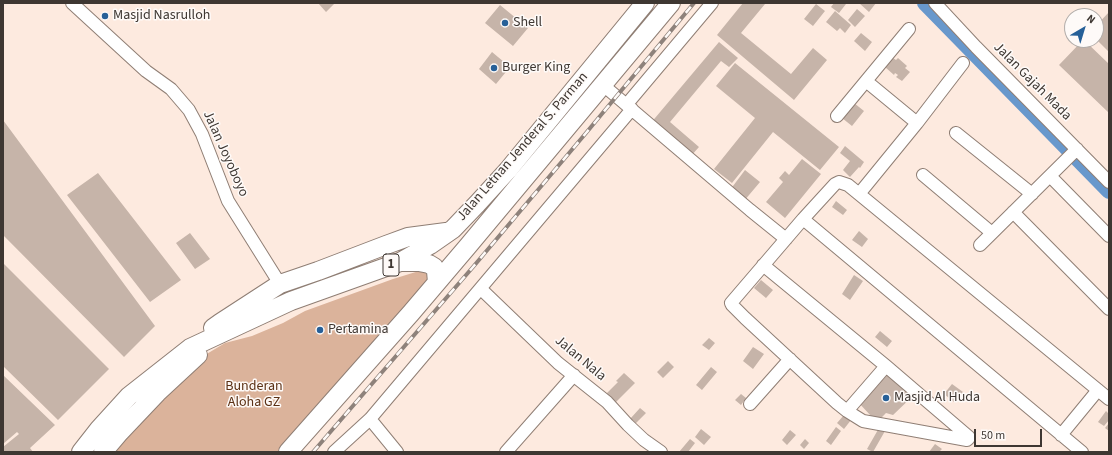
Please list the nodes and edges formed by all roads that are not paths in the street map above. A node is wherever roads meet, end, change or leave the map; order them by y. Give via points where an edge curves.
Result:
1 (72, 3) edge
2 (645, 3) edge
3 (671, 3) edge
4 (712, 3) edge
5 (935, 3) edge
6 (909, 29) dead end
7 (963, 63) dead end
8 (866, 81) junction
9 (603, 85) junction
10 (630, 107) junction
11 (837, 116) dead end
12 (917, 123) junction
13 (956, 133) dead end
14 (1076, 151) junction
15 (922, 174) dead end
16 (1050, 176) junction
17 (1109, 182) edge
18 (859, 194) junction
19 (1032, 194) junction
20 (1013, 212) junction
21 (803, 219) junction
22 (451, 230) junction
23 (992, 233) junction
24 (1109, 236) edge
25 (786, 239) junction
26 (980, 245) dead end
27 (468, 246) junction
28 (400, 262) junction
29 (763, 265) junction
30 (437, 282) junction
31 (280, 284) junction
32 (481, 289) junction
33 (1109, 309) edge
34 (221, 334) junction
35 (190, 348) junction
36 (790, 359) junction
37 (886, 366) junction
38 (574, 376) junction
39 (1098, 390) junction
40 (1109, 399) edge
41 (750, 404) dead end
42 (847, 411) junction
43 (370, 419) junction
44 (1061, 435) junction
45 (81, 452) edge
46 (104, 452) edge
47 (288, 452) edge
48 (334, 452) edge
49 (397, 452) edge
50 (506, 452) edge
51 (660, 452) edge
52 (1082, 452) edge

1 - 31 street, Jalan Joyoboyo via 146,71 171,89 189,110 202,134 228,201
2 - 22 highway, Jalan Letnan Jenderal S. Parman / 1 via 508,170
3 - 9 highway, Jalan Letnan Jenderal S. Parman
4 - 10 street
5 - 14 street, Jalan Gajah Mada
6 - 8 street
7 - 12 street
8 - 11 street
8 - 12 street
9 - 10 street
9 - 27 highway, Jalan Letnan Jenderal S. Parman
10 - 25 street
10 - 32 street
12 - 18 street
13 - 19 street
14 - 16 street
14 - 17 street, Jalan Gajah Mada
15 - 23 street
16 - 19 street
16 - 24 street
18 - 21 street via 839,182
18 - 39 street
19 - 20 street
20 - 23 street
20 - 33 street
21 - 25 street
21 - 44 street
22 - 27 highway via 446,245 448,252 459,253
22 - 28 highway, Jalan Letnan Jenderal S. Parman / 1 via 430,246
22 - 31 highway via 408,237
23 - 26 street
25 - 29 street
27 - 30 highway, Jalan Letnan Jenderal S. Parman
28 - 30 highway via 429,264 436,271
28 - 34 highway, Jalan Letnan Jenderal S. Parman / 1 via 291,301
29 - 36 street via 732,301 732,305
29 - 37 street
30 - 47 highway, Jalan Letnan Jenderal S. Parman
31 - 35 highway via 220,323
32 - 38 street, Jalan Nala
32 - 43 street
34 - 35 highway, Jalan Letnan Jenderal S. Parman / 1
34 - 46 highway via 157,393
35 - 45 highway, Jalan Letnan Jenderal S. Parman / 1 via 129,396
36 - 41 street
36 - 42 street
37 - 42 street
37 - 42 street via 969,436 969,440 863,420
38 - 50 street
38 - 51 street, Jalan Nala via 607,402 628,425
39 - 40 street
39 - 44 street
43 - 48 street
43 - 49 street
44 - 52 street

